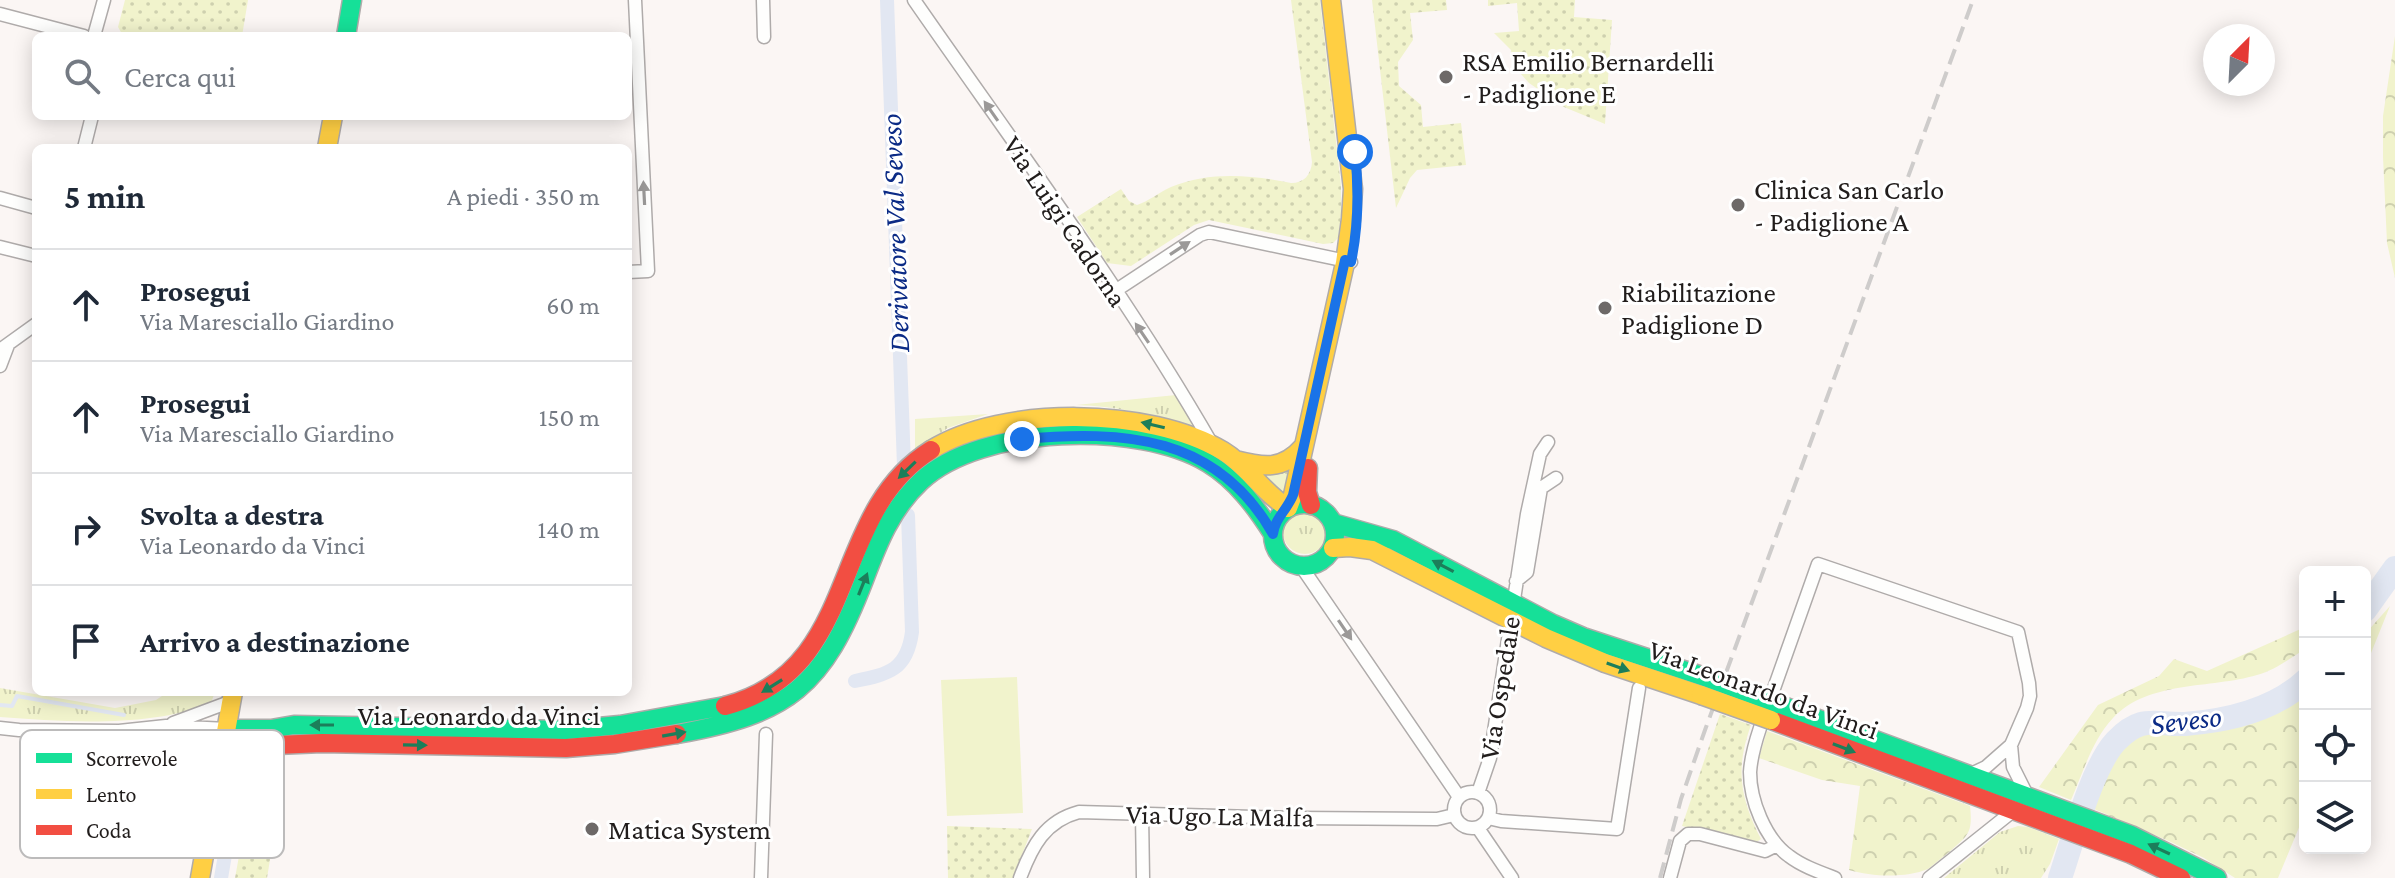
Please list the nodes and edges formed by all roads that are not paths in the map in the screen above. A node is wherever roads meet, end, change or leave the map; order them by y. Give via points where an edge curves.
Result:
1 (104, 0) edge
2 (352, 0) edge
3 (635, 0) edge
4 (763, 0) edge
5 (914, 0) edge
6 (1334, 0) edge
7 (0, 14) edge
8 (69, 32) edge
9 (95, 32) edge
10 (347, 32) edge
11 (764, 37) dead end
12 (91, 120) edge
13 (332, 120) edge
14 (85, 144) edge
15 (328, 144) edge
16 (632, 149) edge
17 (642, 149) junction
18 (0, 198) edge
19 (32, 207) edge
20 (0, 247) edge
21 (32, 255) edge
22 (1348, 261) junction
23 (632, 272) edge
24 (1115, 291) junction
25 (32, 327) edge
26 (4, 347) edge
27 (0, 366) edge
28 (1548, 442) dead end
29 (1213, 446) junction
30 (1303, 447) junction
31 (1235, 460) junction
32 (1556, 478) dead end
33 (1311, 505) junction
34 (1288, 508) junction
35 (1333, 523) junction
36 (1273, 534) junction
37 (1333, 548) junction
38 (1301, 566) junction
39 (1516, 581) junction
40 (1512, 612) junction
41 (1639, 688) dead end
42 (232, 696) edge
43 (1774, 705) junction
44 (166, 726) junction
45 (0, 728) edge
46 (20, 730) edge
47 (128, 730) edge
48 (190, 730) edge
49 (227, 730) edge
50 (265, 730) edge
51 (766, 734) dead end
52 (284, 745) edge
53 (2011, 745) junction
54 (1969, 775) junction
55 (1478, 793) junction
56 (1459, 797) junction
57 (2028, 797) junction
58 (1992, 803) junction
59 (2013, 811) junction
60 (1142, 814) junction
61 (1454, 815) junction
62 (1488, 818) junction
63 (2060, 818) junction
64 (1478, 828) junction
65 (1989, 828) junction
66 (2095, 831) junction
67 (1777, 845) junction
68 (203, 858) edge
69 (200, 878) edge
70 (761, 878) edge
71 (1020, 878) edge
72 (1143, 878) edge
73 (1512, 878) edge
74 (1670, 878) edge
75 (1835, 878) edge
76 (1929, 878) edge
77 (2181, 878) edge
78 (2217, 878) edge

1 - 9 street
2 - 10 main road
3 - 17 street
4 - 11 street
24 -> 5 street, Via Luigi Cadorna
6 - 22 main road via 1353,189
7 - 8 street
12 - 14 street
13 - 15 main road
16 - 17 street
23 -> 17 street via 648,271
18 - 19 street
20 - 21 street
24 -> 22 street via 1209,232
22 - 30 main road
22 - 33 main road via 1308,461
29 -> 24 street, Via Luigi Cadorna
25 - 26 street
26 - 27 street
28 - 39 street, Via Ospedale via 1540,454
29 - 31 main road, Via Leonardo da Vinci
29 -> 50 main road, Via Leonardo da Vinci via 1177,430 1096,417 988,426 943,443 904,472 873,510 829,620 808,655 772,686 743,701 567,730 294,725
30 - 31 main road via 1292,459 1272,467
30 - 34 main road
31 - 34 main road, Via Leonardo da Vinci via 1261,490
32 - 39 street, Via Ospedale via 1541,488 1527,572
33 - 34 main road
33 - 35 main road
34 - 36 main road
35 - 37 main road
40 -> 35 main road, Via Leonardo da Vinci via 1393,540
36 - 38 main road via 1279,553
52 -> 36 main road, Via Leonardo da Vinci via 598,746 751,717 794,693 824,664 901,503 933,470 993,443 1095,435 1172,449 1217,469
37 - 38 main road via 1317,564
37 - 40 main road, Via Leonardo da Vinci via 1372,550
38 -> 56 street
39 - 40 street, Via Ospedale
40 - 43 main road, Via Leonardo da Vinci, bridge via 1704,687
40 - 55 street, Via Ospedale via 1490,758
41 - 62 street via 1617,829
42 - 44 street
42 - 49 main road
43 - 53 street, Via Leonardo da Vinci via 1818,564 2018,632 2030,696
43 - 54 main road, Via Leonardo da Vinci
43 -> 58 main road, Via Leonardo da Vinci
43 - 67 street via 1753,749 1750,773 1759,813
44 - 47 street
44 - 48 street
45 - 46 street
51 - 70 street
53 - 54 street
53 - 57 street via 2013,767
54 - 57 main road, Via Leonardo da Vinci
55 - 56 street
55 - 62 street via 1490,806
56 - 61 street
57 - 63 main road, Via Leonardo da Vinci
58 - 59 main road, Via Leonardo da Vinci
58 - 65 street
59 - 63 main road, Via Leonardo da Vinci
59 - 65 street
60 - 61 street, Via Ugo La Malfa via 1437,819
60 - 71 street, Via Ugo La Malfa via 1079,812 1064,817 1037,840
60 - 72 street
61 - 64 street via 1462,826
62 - 64 street
63 - 66 main road, Via Leonardo da Vinci
64 - 73 street
65 - 76 street
66 - 77 main road, Via Leonardo da Vinci
78 -> 66 main road, Via Leonardo da Vinci via 2131,835
67 - 74 street via 1765,851 1688,834 1680,841
67 - 75 street via 1788,856
68 - 69 main road

